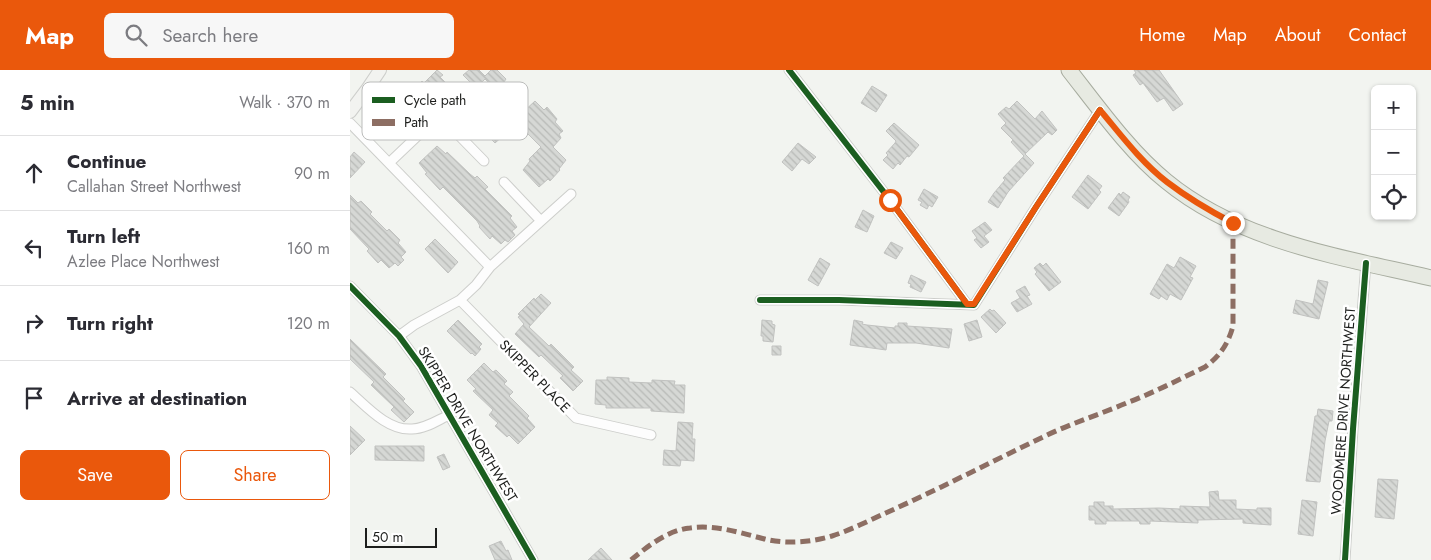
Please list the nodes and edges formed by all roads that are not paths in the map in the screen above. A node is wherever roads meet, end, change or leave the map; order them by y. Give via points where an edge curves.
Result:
1 (380, 70) edge
2 (789, 70) edge
3 (1069, 70) edge
4 (372, 82) edge
5 (362, 96) edge
6 (1100, 110) junction
7 (350, 112) edge
8 (350, 123) edge
9 (362, 135) edge
10 (367, 140) edge
11 (413, 140) edge
12 (463, 140) edge
13 (484, 161) dead end
14 (389, 163) junction
15 (504, 182) dead end
16 (571, 194) dead end
17 (541, 221) junction
18 (1366, 263) junction
19 (490, 267) junction
20 (1431, 278) edge
21 (350, 286) edge
22 (460, 300) junction
23 (760, 300) dead end
24 (967, 304) junction
25 (400, 336) junction
26 (350, 392) edge
27 (449, 415) junction
28 (651, 435) dead end
29 (534, 560) edge
30 (1345, 560) edge

1 - 4 street
2 - 24 street
3 - 6 main road
5 - 7 street
6 - 18 main road via 1141,158 1198,205 1233,223 1292,244
6 - 24 street via 974,304
8 - 9 street
10 - 14 street
11 - 14 street
12 - 13 street
14 - 19 street
15 - 17 street
16 - 17 street
17 - 19 street
18 - 20 main road
18 - 30 street, WOODMERE DRIVE NORTHWEST
19 - 22 street
21 - 25 street, SKIPPER DRIVE NORTHWEST
22 - 25 street
22 - 28 street, SKIPPER PLACE via 576,418
23 - 24 street
25 - 27 street, SKIPPER DRIVE NORTHWEST
26 - 27 street via 378,417 398,428 413,430
27 - 29 street, SKIPPER DRIVE NORTHWEST

